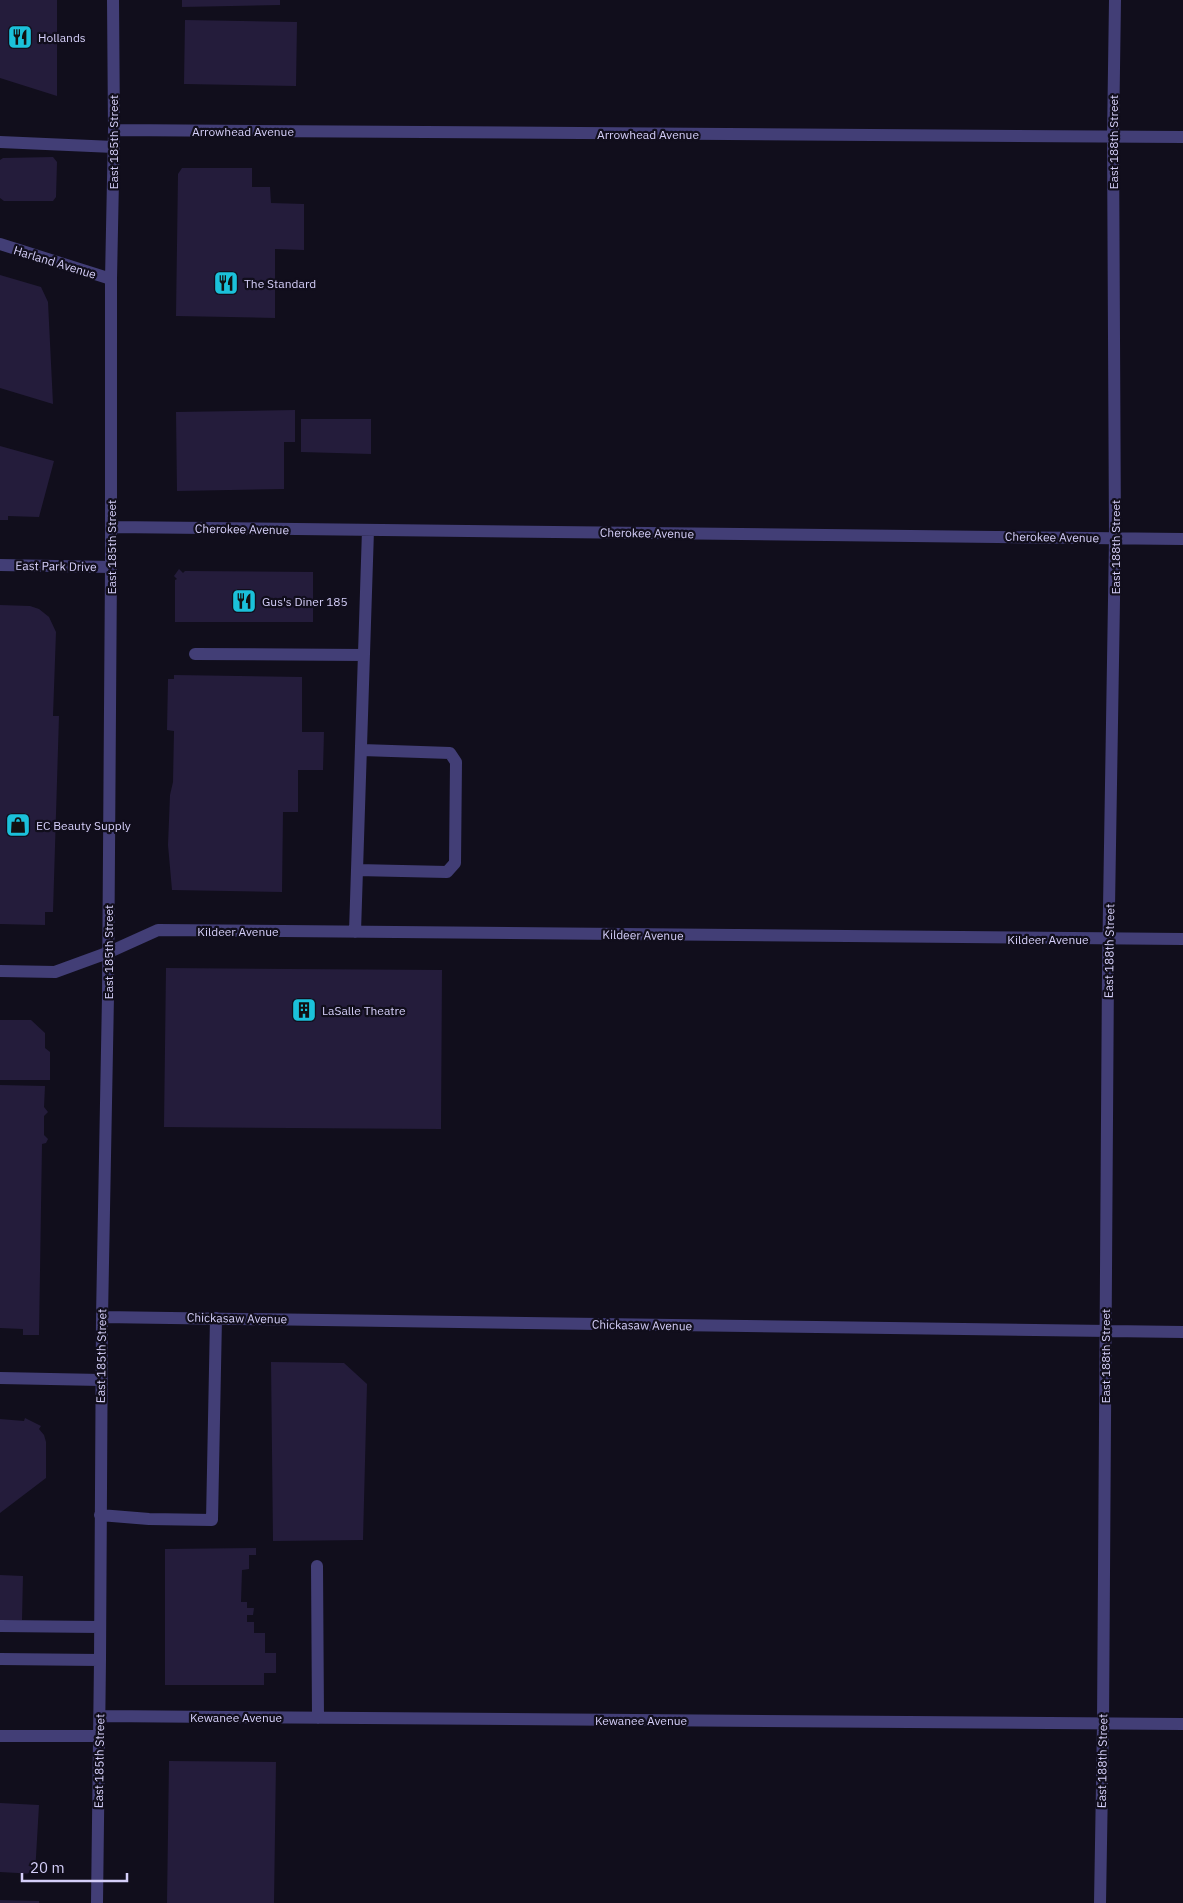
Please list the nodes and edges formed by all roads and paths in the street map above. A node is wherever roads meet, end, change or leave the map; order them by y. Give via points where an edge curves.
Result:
1 (113, 0) edge
2 (1115, 0) edge
3 (114, 130) junction
4 (1113, 137) junction
5 (1183, 137) edge
6 (0, 142) edge
7 (114, 147) junction
8 (0, 244) edge
9 (111, 279) junction
10 (111, 527) junction
11 (368, 530) junction
12 (1115, 538) junction
13 (1183, 539) edge
14 (0, 565) edge
15 (111, 567) junction
16 (194, 654) dead end
17 (364, 655) junction
18 (362, 750) junction
19 (356, 870) junction
20 (355, 932) junction
21 (1109, 939) junction
22 (1183, 939) edge
23 (108, 953) junction
24 (0, 971) edge
25 (102, 1317) junction
26 (216, 1318) junction
27 (1105, 1332) junction
28 (1183, 1332) edge
29 (0, 1378) edge
30 (101, 1380) junction
31 (100, 1515) junction
32 (317, 1566) dead end
33 (0, 1626) edge
34 (100, 1627) junction
35 (0, 1659) edge
36 (100, 1660) junction
37 (100, 1716) junction
38 (318, 1718) junction
39 (1103, 1724) junction
40 (1183, 1724) edge
41 (0, 1736) edge
42 (100, 1736) junction
43 (97, 1903) edge
44 (1100, 1903) edge

1 - 3 street, East 185th Street
2 - 4 street, East 188th Street
3 - 4 street, Arrowhead Avenue
3 - 7 street, East 185th Street
4 - 5 street, Arrowhead Avenue
4 - 12 street, East 188th Street
6 - 7 street
7 - 9 street, East 185th Street
8 - 9 street, Harland Avenue
9 - 10 street, East 185th Street
10 - 11 street, Cherokee Avenue
10 - 15 street, East 185th Street
11 - 12 street, Cherokee Avenue
11 - 17 street
12 - 13 street, Cherokee Avenue
12 - 21 street, East 188th Street
14 - 15 street, East Park Drive
15 - 23 street, East 185th Street
16 - 17 street
17 - 18 street
18 - 19 street
18 - 19 street via 450,753 456,762 455,863 447,872
19 - 20 street
20 - 21 street, Kildeer Avenue
20 - 23 street, Kildeer Avenue via 158,930
21 - 22 street, Kildeer Avenue
21 - 27 street, East 188th Street
23 - 24 street, Kildeer Avenue via 55,972
23 - 25 street, East 185th Street
25 - 26 street, Chickasaw Avenue
25 - 30 street, East 185th Street
26 - 27 street, Chickasaw Avenue
26 - 31 street via 212,1520
27 - 28 street, Chickasaw Avenue
27 - 39 street, East 188th Street
29 - 30 street
30 - 31 street, East 185th Street
31 - 34 street, East 185th Street
32 - 38 street
33 - 34 street
34 - 36 street, East 185th Street
35 - 36 street
36 - 37 street, East 185th Street
37 - 38 street, Kewanee Avenue
37 - 42 street, East 185th Street
38 - 39 street, Kewanee Avenue
39 - 40 street, Kewanee Avenue
39 - 44 street, East 188th Street
41 - 42 street
42 - 43 street, East 185th Street

